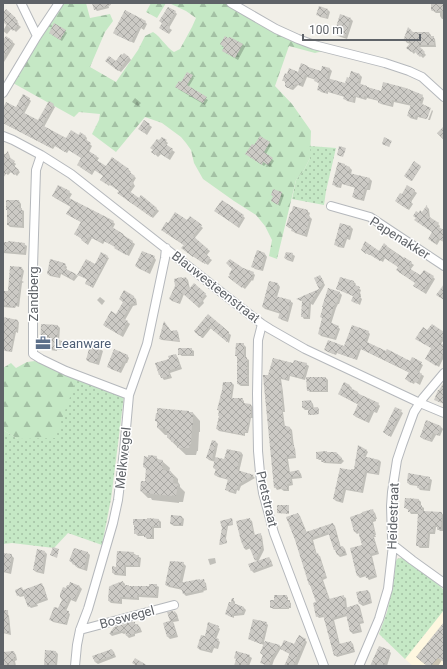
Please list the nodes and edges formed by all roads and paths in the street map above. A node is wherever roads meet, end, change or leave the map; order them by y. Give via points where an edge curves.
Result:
1 (21, 3) edge
2 (59, 3) edge
3 (232, 3) edge
4 (37, 36) junction
5 (3, 93) edge
6 (444, 98) edge
7 (3, 136) edge
8 (41, 155) junction
9 (331, 206) dead end
10 (166, 248) junction
11 (444, 266) edge
12 (262, 324) junction
13 (444, 373) edge
14 (129, 395) junction
15 (420, 403) junction
16 (444, 413) edge
17 (393, 545) junction
18 (444, 583) edge
19 (174, 604) dead end
20 (80, 630) junction
21 (76, 666) edge
22 (324, 666) edge
23 (359, 666) edge

1 - 4 street
2 - 4 street
3 - 6 street via 298,39 409,70 422,77
4 - 5 street
7 - 8 street, Blauwesteenstraat
8 - 10 street, Blauwesteenstraat via 71,174
8 - 14 street, Zandberg via 36,170 33,354 60,368
9 - 11 street, Papenakker via 370,217
10 - 12 street, Blauwesteenstraat
10 - 14 street, Melkwegel via 147,344
12 - 15 street, Blauwesteenstraat via 305,349
12 - 22 street, Pretstraat via 258,340 257,394 262,493 274,533
13 - 15 street, Heidestraat
14 - 20 street, Melkwegel via 118,500
15 - 16 street, Blauwesteenstraat
15 - 17 street, Heidestraat via 414,412 397,460 391,506
17 - 18 street
17 - 23 street, Heidestraat via 385,600
19 - 20 street, Boswegel
20 - 21 street, Melkwegel

